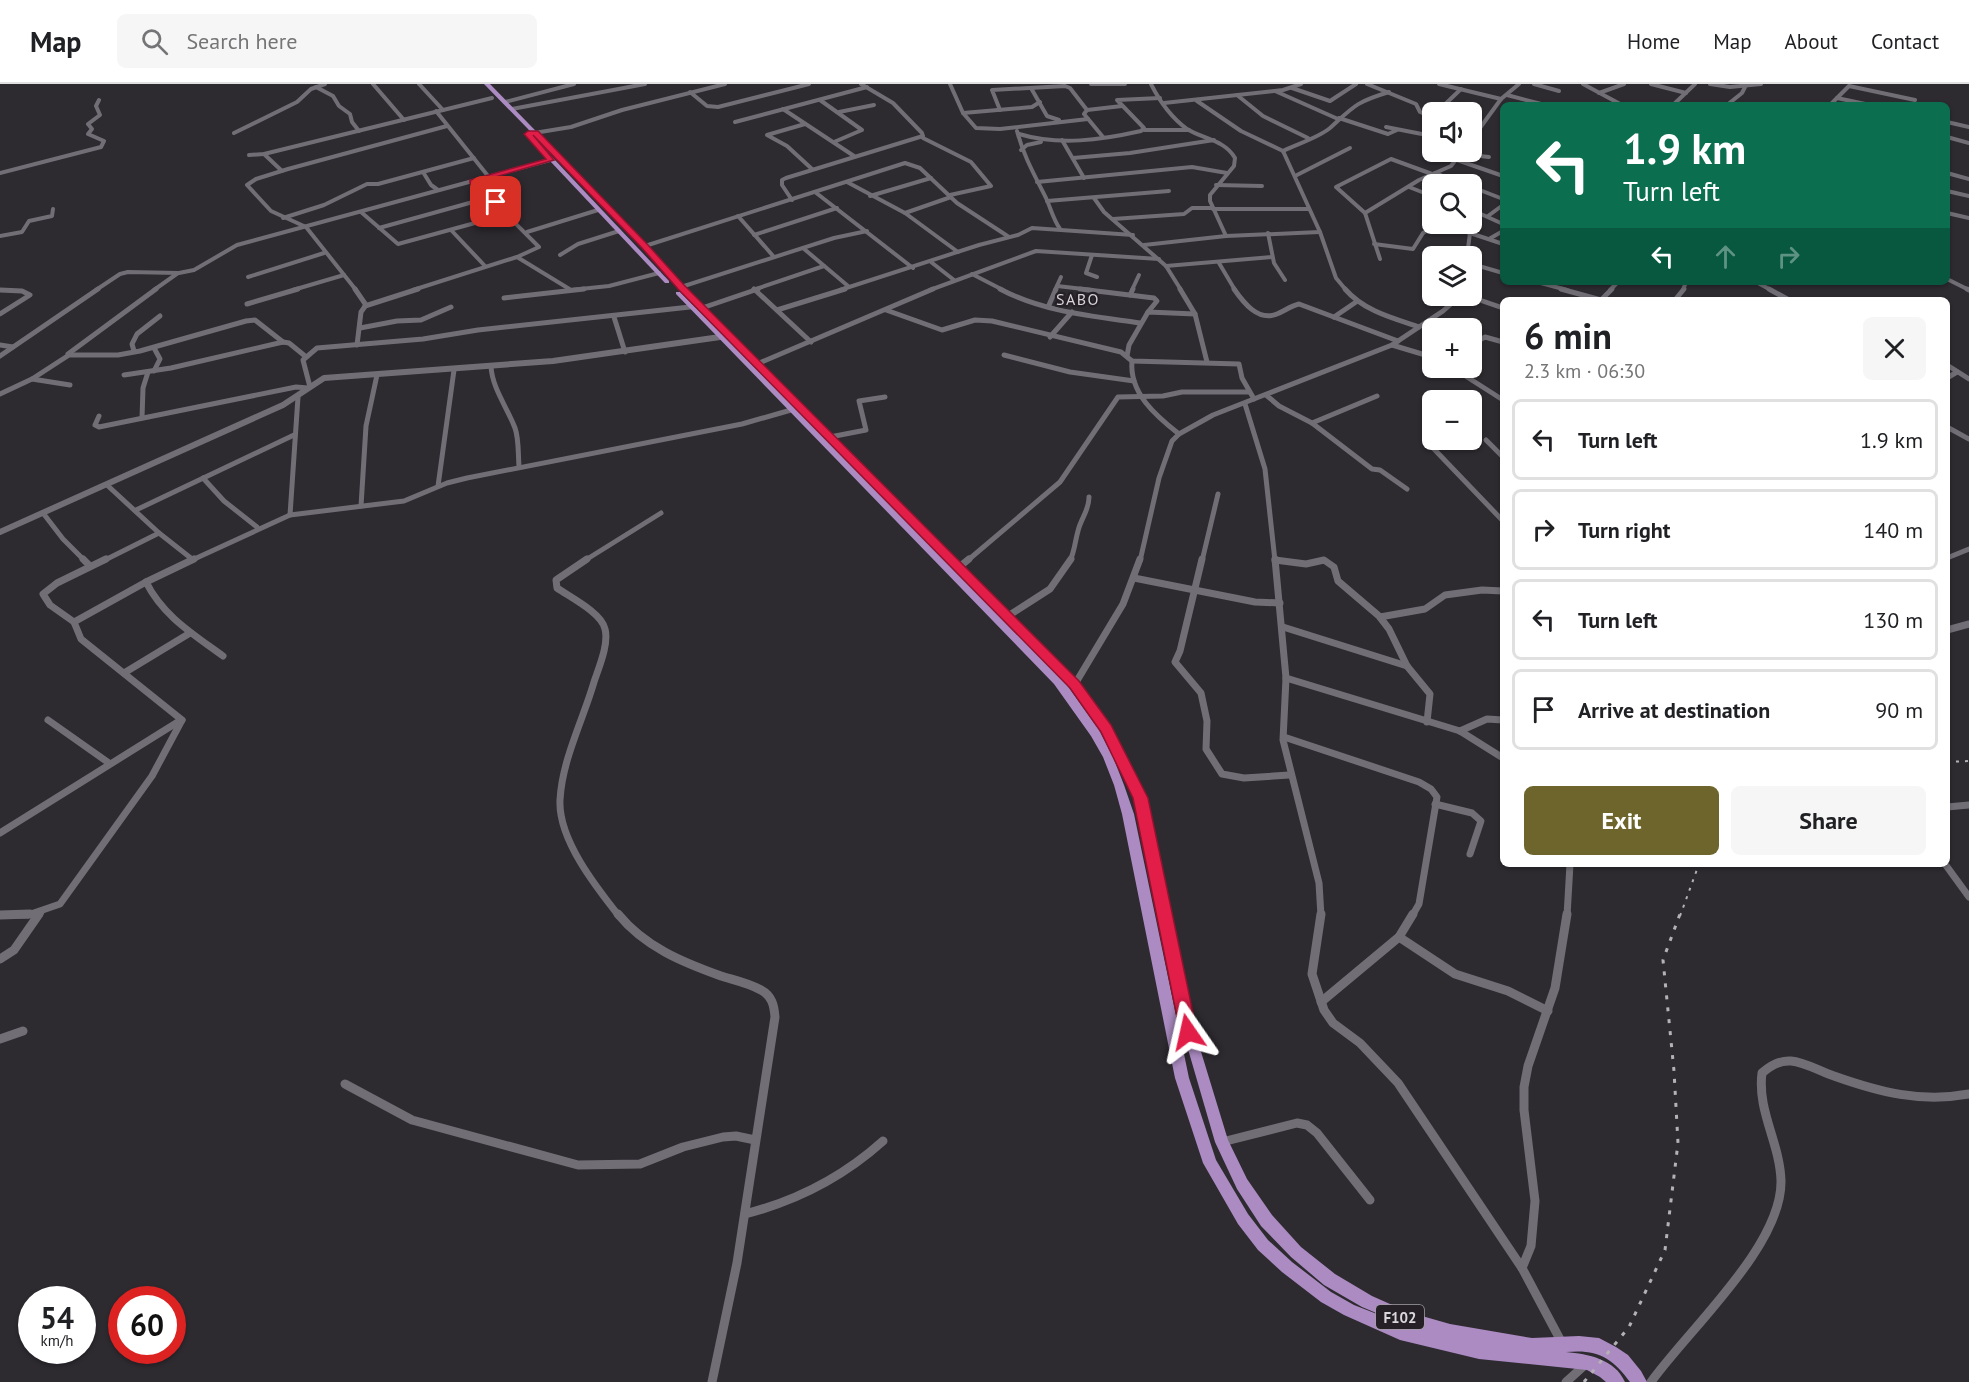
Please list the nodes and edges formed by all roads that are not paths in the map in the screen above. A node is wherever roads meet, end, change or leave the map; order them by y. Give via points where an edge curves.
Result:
1 (325, 84) edge
2 (373, 84) edge
3 (419, 84) edge
4 (478, 84) edge
5 (487, 84) edge
6 (554, 84) edge
7 (574, 84) edge
8 (645, 84) edge
9 (725, 84) edge
10 (809, 84) edge
11 (950, 84) edge
12 (1091, 84) edge
13 (1125, 84) edge
14 (1151, 84) edge
15 (1301, 84) edge
16 (1356, 84) edge
17 (1367, 84) edge
18 (1439, 84) edge
19 (1511, 84) edge
20 (1534, 84) edge
21 (1583, 84) edge
22 (1624, 84) edge
23 (1651, 84) edge
24 (1695, 84) edge
25 (1710, 84) edge
26 (1761, 84) edge
27 (866, 85) edge
28 (1518, 85) edge
29 (1264, 86) dead end
30 (316, 87) junction
31 (562, 88) junction
32 (1031, 88) junction
33 (1292, 88) junction
34 (1461, 89) junction
35 (1744, 89) junction
36 (1273, 91) junction
37 (1559, 91) dead end
38 (690, 92) junction
39 (1260, 92) junction
40 (1389, 92) junction
41 (1599, 93) junction
42 (1686, 93) junction
43 (1237, 95) junction
44 (1507, 95) junction
45 (1287, 97) junction
46 (492, 98) junction
47 (1160, 98) junction
48 (1837, 98) junction
49 (1501, 99) junction
50 (99, 100) dead end
51 (820, 100) junction
52 (1915, 100) dead end
53 (1197, 101) junction
54 (1040, 102) junction
55 (1445, 102) edge
56 (1534, 102) edge
57 (1616, 102) edge
58 (1677, 102) edge
59 (1731, 102) edge
60 (1833, 102) edge
61 (1856, 102) edge
62 (1164, 103) junction
63 (874, 105) dead end
64 (509, 106) junction
65 (1122, 106) junction
66 (443, 110) junction
67 (783, 110) junction
68 (999, 110) junction
69 (1087, 110) junction
70 (436, 111) junction
71 (839, 112) junction
72 (963, 113) junction
73 (1422, 113) edge
74 (1338, 118) junction
75 (1088, 119) junction
76 (404, 120) junction
77 (1067, 121) junction
78 (735, 122) dead end
79 (805, 124) junction
80 (1950, 124) edge
81 (447, 126) junction
82 (1014, 126) junction
83 (1482, 126) edge
84 (1386, 127) dead end
85 (1969, 127) edge
86 (1144, 130) junction
87 (1189, 130) junction
88 (1397, 130) junction
89 (359, 131) junction
90 (234, 133) dead end
91 (532, 133) junction
92 (1019, 134) junction
93 (1422, 134) edge
94 (923, 136) junction
95 (1103, 137) junction
96 (1308, 138) junction
97 (1950, 138) edge
98 (1062, 140) junction
99 (1214, 140) junction
100 (1043, 141) junction
101 (834, 142) junction
102 (1969, 143) edge
103 (1350, 148) dead end
104 (1021, 150) junction
105 (1283, 152) junction
106 (264, 154) junction
107 (249, 155) dead end
108 (854, 156) junction
109 (1482, 156) edge
110 (1489, 157) dead end
111 (474, 158) junction
112 (1073, 159) junction
113 (550, 160) junction
114 (1453, 162) edge
115 (1462, 162) edge
116 (812, 170) junction
117 (282, 171) junction
118 (0, 172) edge
119 (423, 172) junction
120 (1227, 173) junction
121 (1434, 174) joint
122 (1950, 174) edge
123 (1500, 175) edge
124 (488, 176) junction
125 (1295, 176) junction
126 (931, 178) junction
127 (1084, 178) junction
128 (1969, 179) edge
129 (1422, 180) edge
130 (473, 182) junction
131 (847, 182) junction
132 (1037, 182) junction
133 (1216, 185) junction
134 (1262, 186) dead end
135 (1409, 187) junction
136 (438, 190) junction
137 (1169, 191) dead end
138 (1482, 191) edge
139 (1950, 191) edge
140 (815, 192) junction
141 (1422, 192) edge
142 (870, 196) junction
143 (950, 196) junction
144 (1969, 196) edge
145 (491, 197) junction
146 (1094, 198) junction
147 (1500, 198) edge
148 (792, 200) junction
149 (1047, 201) junction
150 (1500, 207) edge
151 (837, 208) junction
152 (1213, 208) junction
153 (53, 209) dead end
154 (1309, 209) junction
155 (598, 210) junction
156 (361, 212) junction
157 (905, 213) junction
158 (1365, 213) junction
159 (508, 214) junction
160 (1482, 214) edge
161 (1950, 214) edge
162 (738, 216) junction
163 (1488, 216) junction
164 (282, 218) junction
165 (1969, 218) edge
166 (1113, 219) junction
167 (1500, 222) edge
168 (306, 227) junction
169 (379, 228) junction
170 (451, 230) junction
171 (1060, 230) junction
172 (619, 231) junction
173 (867, 231) junction
174 (527, 232) junction
175 (1320, 232) junction
176 (1268, 233) junction
177 (1500, 233) edge
178 (1422, 234) edge
179 (1473, 234) edge
180 (754, 235) junction
181 (1132, 235) junction
182 (0, 236) edge
183 (1226, 236) junction
184 (1009, 237) junction
185 (1490, 239) junction
186 (1500, 243) edge
187 (1374, 244) junction
188 (1144, 245) junction
189 (645, 246) junction
190 (803, 248) junction
191 (958, 252) junction
192 (324, 253) junction
193 (560, 255) dead end
194 (1092, 255) junction
195 (517, 257) junction
196 (774, 257) junction
197 (1272, 257) junction
198 (1159, 259) junction
199 (1380, 259) dead end
200 (931, 262) junction
201 (1219, 263) junction
202 (485, 266) junction
203 (824, 266) junction
204 (1166, 266) junction
205 (1482, 267) edge
206 (913, 268) junction
207 (1500, 272) edge
208 (178, 273) junction
209 (659, 273) junction
210 (972, 274) junction
211 (344, 275) junction
212 (1139, 275) dead end
213 (1061, 277) dead end
214 (1097, 277) dead end
215 (248, 278) dead end
216 (954, 280) junction
217 (1286, 280) dead end
218 (1950, 280) edge
219 (1548, 285) edge
220 (1615, 285) edge
221 (1762, 285) edge
222 (848, 286) junction
223 (1057, 286) junction
224 (681, 287) junction
225 (754, 289) junction
226 (0, 290) edge
227 (572, 290) junction
228 (1969, 290) edge
229 (1130, 295) junction
230 (1590, 297) edge
231 (1604, 297) edge
232 (1784, 297) edge
233 (504, 298) dead end
234 (1482, 301) edge
235 (1356, 302) junction
236 (247, 304) dead end
237 (1048, 305) junction
238 (365, 306) junction
239 (1449, 306) edge
240 (451, 307) dead end
241 (690, 307) junction
242 (1500, 307) edge
243 (702, 308) junction
244 (777, 310) junction
245 (886, 310) junction
246 (1072, 312) junction
247 (1148, 312) junction
248 (0, 314) edge
249 (1195, 314) junction
250 (160, 316) dead end
251 (614, 317) junction
252 (1334, 317) junction
253 (1140, 322) junction
254 (1419, 327) junction
255 (360, 328) junction
256 (1050, 336) junction
257 (720, 337) junction
258 (1482, 339) edge
259 (1398, 341) junction
260 (1500, 341) edge
261 (283, 342) junction
262 (812, 342) junction
263 (0, 345) edge
264 (357, 345) junction
265 (1392, 345) junction
266 (13, 347) junction
267 (154, 348) junction
268 (134, 351) junction
269 (625, 352) junction
270 (1422, 354) edge
271 (66, 355) junction
272 (0, 356) edge
273 (305, 356) junction
274 (1004, 356) dead end
275 (1127, 356) junction
276 (1132, 361) junction
277 (1207, 362) junction
278 (757, 364) junction
279 (491, 366) junction
280 (1950, 367) edge
281 (454, 370) junction
282 (151, 371) junction
283 (1957, 372) junction
284 (124, 375) dead end
285 (377, 375) junction
286 (1950, 376) edge
287 (1471, 378) edge
288 (32, 379) junction
289 (1969, 379) edge
290 (1134, 381) junction
291 (70, 385) dead end
292 (309, 387) junction
293 (1249, 392) junction
294 (0, 394) edge
295 (1500, 394) edge
296 (1266, 395) junction
297 (1139, 396) junction
298 (1377, 396) dead end
299 (298, 397) junction
300 (885, 397) dead end
301 (1254, 399) junction
302 (1245, 404) junction
303 (791, 410) junction
304 (99, 416) dead end
305 (142, 418) junction
306 (1312, 423) junction
307 (1950, 429) edge
308 (1179, 434) junction
309 (294, 435) junction
310 (830, 437) junction
311 (1969, 439) edge
312 (1486, 440) dead end
313 (1435, 450) edge
314 (1500, 455) edge
315 (519, 466) junction
316 (202, 478) junction
317 (107, 485) junction
318 (438, 486) junction
319 (1407, 489) dead end
320 (1218, 494) dead end
321 (1089, 497) dead end
322 (361, 506) junction
323 (136, 510) junction
324 (43, 513) junction
325 (661, 513) dead end
326 (290, 515) junction
327 (1500, 516) edge
328 (257, 527) junction
329 (0, 532) edge
330 (159, 533) junction
331 (1969, 549) edge
332 (1950, 557) edge
333 (192, 559) junction
334 (1275, 560) junction
335 (90, 566) junction
336 (958, 568) junction
337 (1134, 578) junction
338 (146, 582) junction
339 (1195, 590) junction
340 (1500, 591) edge
341 (1280, 603) junction
342 (1008, 616) junction
343 (1380, 617) junction
344 (74, 622) junction
345 (1969, 624) edge
346 (1283, 627) junction
347 (1950, 629) edge
348 (190, 633) junction
349 (223, 656) dead end
350 (1407, 666) junction
351 (124, 673) junction
352 (1286, 678) junction
353 (1074, 684) junction
354 (1500, 718) edge
355 (48, 720) dead end
356 (182, 720) junction
357 (1427, 722) junction
358 (1460, 731) junction
359 (1284, 737) junction
360 (1500, 756) edge
361 (109, 764) junction
362 (1289, 775) junction
363 (1436, 804) junction
364 (1969, 805) edge
365 (1950, 807) edge
366 (0, 833) edge
367 (1470, 854) dead end
368 (1570, 867) edge
369 (1947, 867) edge
370 (1969, 897) edge
371 (41, 912) junction
372 (0, 915) edge
373 (1399, 937) junction
374 (0, 959) edge
375 (1321, 1002) junction
376 (1548, 1011) junction
377 (23, 1031) dead end
378 (0, 1039) edge
379 (345, 1084) dead end
380 (1969, 1094) edge
381 (755, 1140) junction
382 (883, 1141) dead end
383 (1222, 1142) junction
384 (1228, 1158) junction
385 (1210, 1163) junction
386 (1370, 1200) dead end
387 (745, 1214) junction
388 (1522, 1268) junction
389 (1563, 1345) junction
390 (1587, 1362) junction
391 (712, 1382) edge
392 (1566, 1382) edge
393 (1617, 1382) edge
394 (1639, 1382) edge
395 (1651, 1382) edge

1 - 30 street
2 - 76 street
3 - 66 street
4 - 46 main road, F102
5 - 64 main road, F102
6 - 31 street
7 - 31 street
8 - 64 street
9 - 38 street
10 - 38 street via 718,107 707,106
11 - 72 street
12 - 13 street
14 - 47 street
15 - 33 street
16 - 33 street via 1330,100
17 - 40 street
18 - 34 street
19 - 28 street
20 - 37 street
21 - 41 street
22 - 41 street
23 - 42 street
24 - 42 street
25 - 35 street
26 - 35 street
27 - 51 street
27 - 94 street via 893,103
28 - 44 street
29 - 36 street
30 - 89 street via 333,96
30 - 90 street via 301,100
31 - 64 street
32 - 54 street
32 - 68 street via 992,90
32 - 69 street via 1070,88
33 - 36 street
34 - 49 street
34 - 55 street
35 - 59 street
36 - 39 street
36 - 45 street
38 - 91 street via 571,127
39 - 43 street
39 - 45 street
40 - 73 street via 1418,106
40 - 74 street via 1360,101
41 - 57 street
42 - 58 street
43 - 53 street
43 - 96 street via 1263,116
44 - 49 street
44 - 56 street
45 - 74 street
46 - 66 street
46 - 91 main road, F102
47 - 62 street
47 - 65 street via 1117,100
48 - 52 street via 1849,86
48 - 60 street
48 - 61 street
49 - 83 street
50 - 118 street via 96,106 100,115 88,124 92,129 88,134 104,141 101,147
51 - 67 street
51 - 71 street
53 - 62 street
53 - 105 street via 1240,131
54 - 68 street via 1032,107
54 - 77 street via 1047,116
62 - 87 street
63 - 71 street
64 - 91 main road, F102
65 - 69 street
65 - 86 street
66 - 70 street
67 - 78 street
67 - 79 street
68 - 72 street
69 - 75 street via 1084,114
70 - 76 street
70 - 81 street
71 - 101 street via 862,130
72 - 82 street via 976,128
74 - 88 street via 1388,134
74 - 96 street via 1329,129
75 - 77 street
75 - 95 street
76 - 89 street
77 - 82 street
79 - 101 street
79 - 116 street via 767,135 787,146
80 - 85 street
81 - 111 street
81 - 117 street
82 - 92 street
84 - 88 street
86 - 87 street
86 - 95 street
87 - 99 street
88 - 93 street
89 - 106 street
91 - 113 main road, F102
91 - 189 main road, F102
92 - 100 street
92 - 104 street
94 - 108 street
94 - 143 street via 971,162 990,185
95 - 98 street
96 - 105 street
97 - 102 street
98 - 100 street
98 - 112 street
99 - 112 street
99 - 120 street via 1236,160
100 - 104 street
101 - 108 street
103 - 125 street
104 - 132 street
105 - 125 street
106 - 107 street
106 - 117 street
108 - 116 street
109 - 110 street
111 - 119 street
111 - 124 street
112 - 127 street
113 - 124 street
113 - 155 main road, F102
114 - 121 street
115 - 123 street
116 - 148 street via 782,180
117 - 164 street via 256,179 246,187
119 - 136 street
119 - 164 street via 367,184 328,203
120 - 127 street via 1192,167
120 - 133 street
121 - 158 street via 1391,159 1336,188
122 - 128 street
124 - 130 street
125 - 154 street
126 - 131 street via 905,163
126 - 142 street
126 - 143 street
127 - 132 street
129 - 135 street
130 - 136 street
130 - 145 street
131 - 140 street
131 - 142 street
132 - 149 street
133 - 134 street
133 - 152 street via 1210,195
135 - 141 street
135 - 158 street
136 - 156 street
137 - 146 street
138 - 147 street
139 - 144 street
140 - 148 street
140 - 151 street
142 - 157 street
143 - 157 street
143 - 184 street
145 - 159 street
145 - 169 street
146 - 149 street
146 - 166 street
148 - 162 street
149 - 171 street
150 - 163 street
151 - 173 street
151 - 180 street
152 - 154 street
152 - 166 street
152 - 183 street
153 - 182 street via 52,216 29,221 22,232
154 - 175 street
155 - 172 main road, F102
155 - 174 street
156 - 168 street
156 - 169 street
157 - 191 street
158 - 187 street
159 - 170 street
159 - 174 street
160 - 163 street
161 - 165 street
162 - 180 street
162 - 189 street
163 - 167 street
164 - 168 street
166 - 181 street
168 - 192 street
168 - 208 street via 237,245 206,265
169 - 170 street via 398,244
170 - 202 street
171 - 181 street
171 - 184 street via 1032,228
172 - 193 street via 583,242
172 - 209 main road, F102
173 - 190 street
173 - 206 street
174 - 195 street via 539,247
175 - 176 street
175 - 235 street via 1336,278
176 - 183 street
176 - 197 street
177 - 185 street
178 - 187 street via 1413,249
179 - 185 street
180 - 196 street
181 - 188 street
183 - 188 street
184 - 191 street
185 - 186 street
187 - 199 street
188 - 198 street
189 - 224 main road, F102
190 - 196 street
190 - 203 street
191 - 200 street
192 - 211 street
192 - 215 street
194 - 198 street
194 - 210 street via 1036,251
194 - 214 street via 1086,273
195 - 202 street
195 - 227 street
196 - 224 street
197 - 201 street
197 - 217 street
198 - 204 street
200 - 206 street
200 - 216 street
201 - 204 street
201 - 252 street via 1249,307 1260,314 1271,316 1299,304
202 - 238 street
203 - 222 street
203 - 225 street
204 - 249 street
205 - 207 street
206 - 222 street
208 - 266 street via 120,274
208 - 271 street
209 - 227 street via 621,284
209 - 241 main road, F102
210 - 216 street
210 - 237 street via 1018,299
211 - 236 street
211 - 238 street
212 - 229 street
213 - 223 street
216 - 245 street
218 - 228 street
219 - 230 street
220 - 231 street
221 - 232 street
222 - 244 street
223 - 229 street
223 - 237 street
224 - 243 main road, F102
225 - 243 street
225 - 244 street
226 - 248 street via 30,295
227 - 233 street
229 - 247 street via 1156,300
234 - 242 street
235 - 252 street
235 - 254 street
237 - 246 street
238 - 255 street
239 - 254 street
240 - 255 street via 421,320
241 - 251 street
241 - 257 main road, F102
243 - 278 main road, F102
244 - 262 street
245 - 256 street via 942,330 981,319
245 - 262 street
246 - 253 street
246 - 256 street
247 - 249 street
247 - 253 street
249 - 277 street
250 - 268 street via 137,334 132,344
251 - 264 street
251 - 269 street
252 - 259 street
253 - 275 street
254 - 259 street
255 - 264 street
256 - 275 street
257 - 269 street
257 - 303 main road, F102
258 - 260 street
259 - 265 street
261 - 267 street via 251,320
261 - 273 street
261 - 282 street
262 - 278 street
263 - 266 street
264 - 273 street via 317,348
265 - 270 street
265 - 296 street
266 - 272 street
267 - 268 street
267 - 282 street via 160,359
268 - 271 street via 118,355
269 - 279 street
271 - 288 street
273 - 292 street
274 - 290 street via 1080,374
275 - 276 street
276 - 277 street
276 - 290 street
277 - 293 street via 1239,364
278 - 310 main road, F102
279 - 281 street
279 - 315 street via 492,383 516,431
280 - 283 street
281 - 285 street
281 - 318 street
282 - 284 street
282 - 305 street via 143,388
283 - 286 street
283 - 289 street
285 - 292 street via 324,378
285 - 322 street via 366,426
287 - 295 street
288 - 291 street
288 - 294 street
290 - 297 street
292 - 299 street
292 - 305 street
293 - 297 street via 1190,391
293 - 301 street
296 - 301 street
296 - 306 street
297 - 308 street
297 - 336 street via 1118,398 1060,482 1008,530
298 - 306 street
299 - 309 street
299 - 317 street
300 - 310 street via 859,402 866,429
301 - 302 street
302 - 308 street
302 - 334 street via 1265,469
303 - 315 street via 742,424
303 - 385 main road, F102 via 1058,681 1095,733 1128,814 1182,1078
304 - 305 street via 97,427
306 - 319 street via 1372,469 1380,470
307 - 311 street
308 - 337 street via 1172,441 1159,478
309 - 316 street
309 - 326 street
310 - 336 main road, F102
312 - 314 street
313 - 327 street
315 - 318 street
316 - 323 street
316 - 328 street
317 - 323 street
317 - 324 street
318 - 322 street via 404,501
320 - 339 street
321 - 342 street via 1089,511 1078,528 1067,568 1045,594
322 - 326 street
323 - 330 street
324 - 329 street
324 - 335 street
325 - 381 street via 556,580 557,588 602,622 606,632 591,697 575,738 560,809 576,852 631,930 658,949 761,990 774,1004
326 - 328 street
328 - 333 street
330 - 333 street
330 - 335 street
331 - 332 street
333 - 338 street
334 - 341 street
334 - 343 street via 1306,564 1324,560 1334,567 1338,581
335 - 344 street via 57,582 43,594 50,605
336 - 342 main road, F102
337 - 339 street
337 - 353 street via 1123,604
338 - 344 street
338 - 348 street via 166,614
339 - 341 street
339 - 362 street via 1175,662 1201,693 1207,721 1206,749 1222,774 1244,778
340 - 343 street via 1445,595 1425,609
341 - 346 street
342 - 353 main road, F102
343 - 350 street
344 - 351 street via 81,639
345 - 347 street
346 - 350 street
346 - 352 street
348 - 349 street
348 - 351 street
350 - 357 street via 1430,694
351 - 356 street
352 - 357 street
352 - 359 street
353 - 383 main road, F102 via 1106,729 1140,798 1188,1032
354 - 358 street via 1491,717
355 - 361 street
356 - 361 street
356 - 371 street via 152,776 69,893 60,904
357 - 358 street
358 - 360 street
359 - 362 street
359 - 363 street via 1419,782 1431,789 1437,797
361 - 366 street
362 - 375 street via 1319,883 1322,909 1312,974
363 - 367 street via 1472,813 1480,820
363 - 373 street via 1419,904
364 - 365 street
368 - 376 street via 1560,960
369 - 370 street
371 - 372 street
371 - 374 street via 14,950
373 - 375 street
373 - 376 street via 1455,974 1508,991
375 - 388 street via 1333,1023 1360,1043 1398,1083
376 - 388 street via 1525,1077 1536,1221
377 - 378 street
379 - 381 street via 412,1120 578,1166 640,1164 723,1137
380 - 395 street via 1952,1099 1913,1099 1791,1061 1773,1064 1762,1073 1761,1107 1782,1171 1781,1196 1767,1234
381 - 387 street
382 - 387 street via 820,1184 768,1209
383 - 384 main road, F102
383 - 386 street via 1297,1123 1307,1125 1317,1132
384 - 385 main road
384 - 389 main road, F102 via 1276,1232 1320,1274 1353,1295 1410,1321 1479,1338
385 - 390 main road, F102 via 1243,1220 1263,1245 1312,1287 1349,1310 1400,1332 1479,1351
387 - 391 street
388 - 389 street
389 - 394 main road, F102 via 1603,1348 1633,1371
390 - 392 street
390 - 393 main road, F102 via 1606,1371

